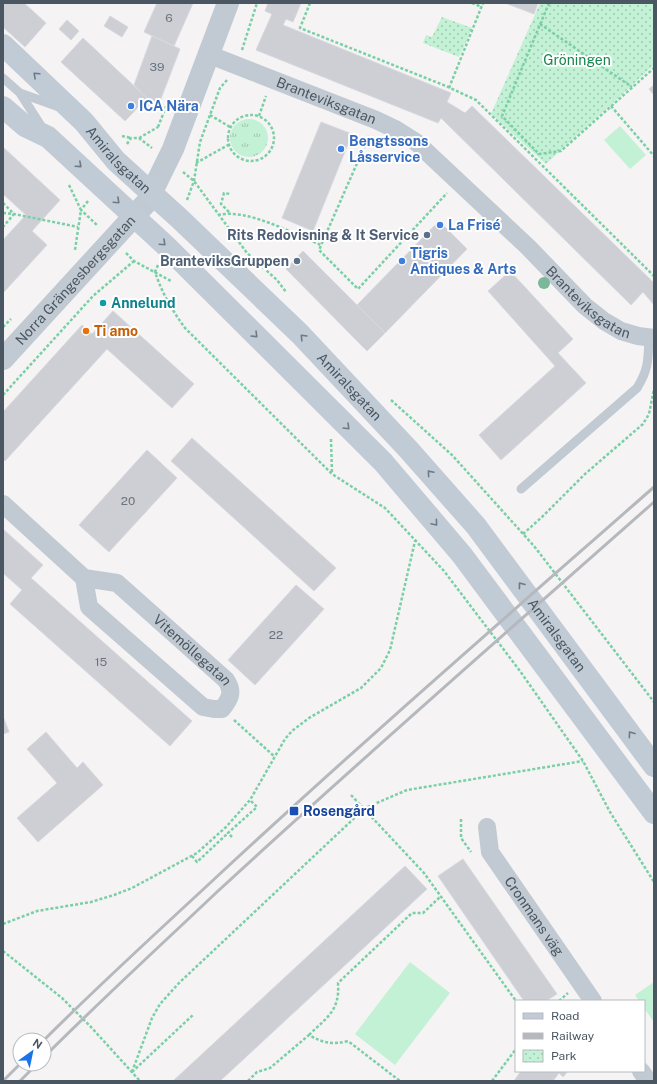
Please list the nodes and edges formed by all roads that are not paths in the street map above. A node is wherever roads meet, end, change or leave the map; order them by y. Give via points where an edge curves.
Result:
1 (228, 3) edge
2 (3, 45) edge
3 (210, 55) junction
4 (3, 78) edge
5 (20, 93) junction
6 (3, 108) edge
7 (74, 112) junction
8 (48, 137) junction
9 (145, 204) junction
10 (652, 338) edge
11 (3, 359) edge
12 (521, 489) dead end
13 (3, 504) edge
14 (84, 578) junction
15 (654, 766) edge
16 (654, 812) edge
17 (487, 826) dead end
18 (592, 1000) edge
19 (642, 1072) edge
20 (648, 1081) edge

1 - 3 street, Norra Grängesbergsgatan
7 -> 2 main road, Amiralsgatan
3 - 9 street, Norra Grängesbergsgatan via 173,149
3 - 10 street, Branteviksgatan via 376,120 416,142 528,247 585,306 621,331
4 - 5 lane
5 - 7 lane
5 - 8 lane
6 - 8 main road, Amiralsgatan via 25,126
7 - 9 main road, Amiralsgatan via 116,161
8 -> 9 main road, Amiralsgatan
9 - 11 street, Norra Grängesbergsgatan
15 -> 9 main road, Amiralsgatan via 476,526 408,448 300,334
9 -> 16 main road, Amiralsgatan via 383,462 462,555
10 - 12 lane via 645,375 637,388
13 - 14 street
14 - 14 street, Vitemöllegatan via 89,606 203,707 222,709 231,694 231,688 226,680 117,583
17 - 18 street, Cronmans väg via 490,852
19 - 20 street

